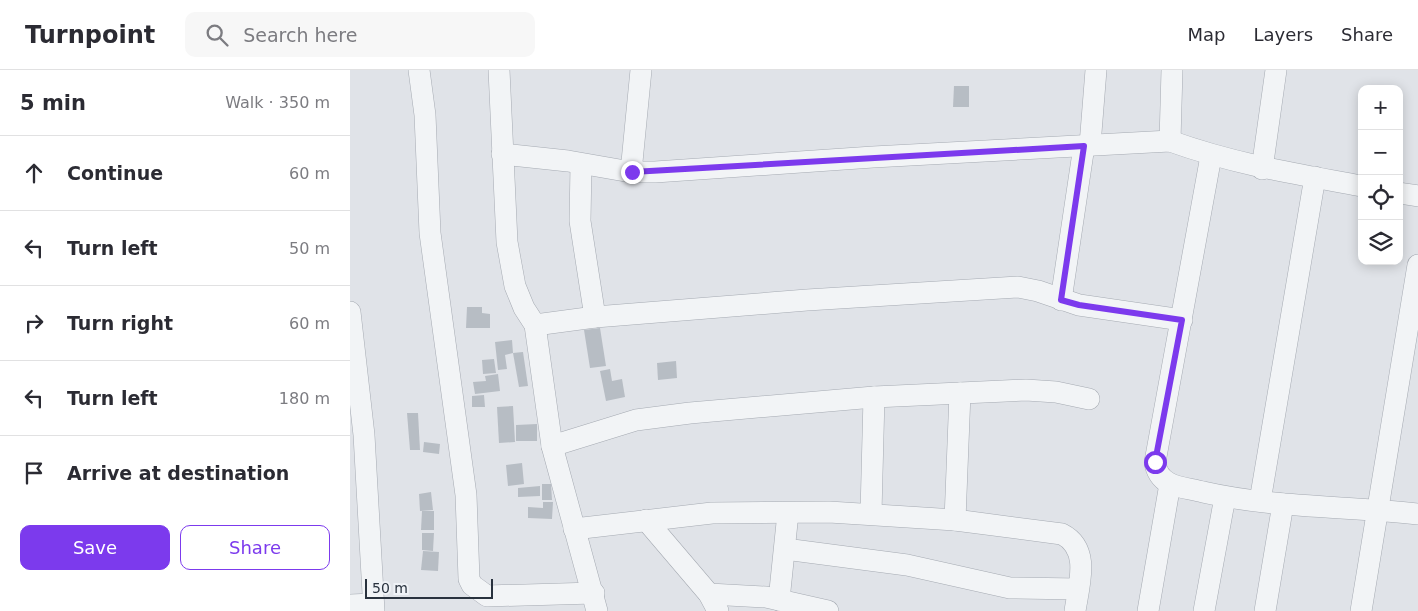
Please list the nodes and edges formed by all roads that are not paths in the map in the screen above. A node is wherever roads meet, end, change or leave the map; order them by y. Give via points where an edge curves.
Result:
1 (420, 70) edge
2 (499, 70) edge
3 (641, 70) edge
4 (1096, 70) edge
5 (1172, 70) edge
6 (1276, 70) edge
7 (1170, 141) junction
8 (1087, 145) junction
9 (502, 154) junction
10 (1211, 156) junction
11 (581, 165) junction
12 (1262, 169) junction
13 (632, 172) junction
14 (1314, 177) junction
15 (1358, 185) edge
16 (1403, 194) edge
17 (1418, 196) edge
18 (1418, 265) edge
19 (1061, 300) junction
20 (350, 312) edge
21 (595, 317) junction
22 (1182, 320) junction
23 (535, 325) junction
24 (960, 393) junction
25 (874, 397) junction
26 (1089, 399) dead end
27 (552, 446) junction
28 (1170, 484) junction
29 (1224, 497) junction
30 (1260, 501) junction
31 (1283, 504) junction
32 (1379, 510) junction
33 (788, 513) junction
34 (870, 513) junction
35 (1418, 514) edge
36 (646, 520) junction
37 (955, 520) junction
38 (574, 529) junction
39 (785, 550) junction
40 (1078, 589) junction
41 (779, 600) junction
42 (595, 602) edge
43 (713, 602) edge
44 (487, 604) edge
45 (350, 605) edge
46 (373, 608) edge
47 (828, 611) edge
48 (1075, 611) edge
49 (1148, 611) edge
50 (1204, 611) edge
51 (1265, 611) edge
52 (1361, 611) edge

1 - 44 street via 430,233 466,495 470,579
2 - 9 street
3 - 13 street
4 - 8 street
5 - 7 street
6 - 12 street
7 - 8 street
7 - 10 street
8 - 13 street
8 - 19 street
9 - 11 street
9 - 23 street via 507,242 515,286
10 - 12 street
10 - 22 street
11 - 13 street
11 - 21 street via 580,220
12 - 14 street
14 - 15 street
14 - 30 street
16 - 17 street
18 - 32 street
19 - 21 street via 1018,287 959,289
19 - 22 street
20 - 46 street via 364,435
21 - 23 street
22 - 28 street via 1155,462 1156,471
23 - 27 street
24 - 25 street
24 - 26 street via 1026,390
24 - 37 street
25 - 27 street via 636,420
25 - 34 street
27 - 38 street
28 - 29 street
28 - 49 street
29 - 30 street
29 - 50 street
30 - 31 street
31 - 32 street
31 - 51 street
32 - 35 street
32 - 52 street
33 - 34 street
33 - 36 street via 712,513
33 - 39 street
34 - 37 street
36 - 38 street
36 - 43 street
37 - 40 street via 1062,534 1072,539 1079,549
38 - 42 street
39 - 40 street via 907,565 1003,587
39 - 41 street
40 - 48 street
41 - 43 street
41 - 47 street
42 - 44 street
45 - 46 street

